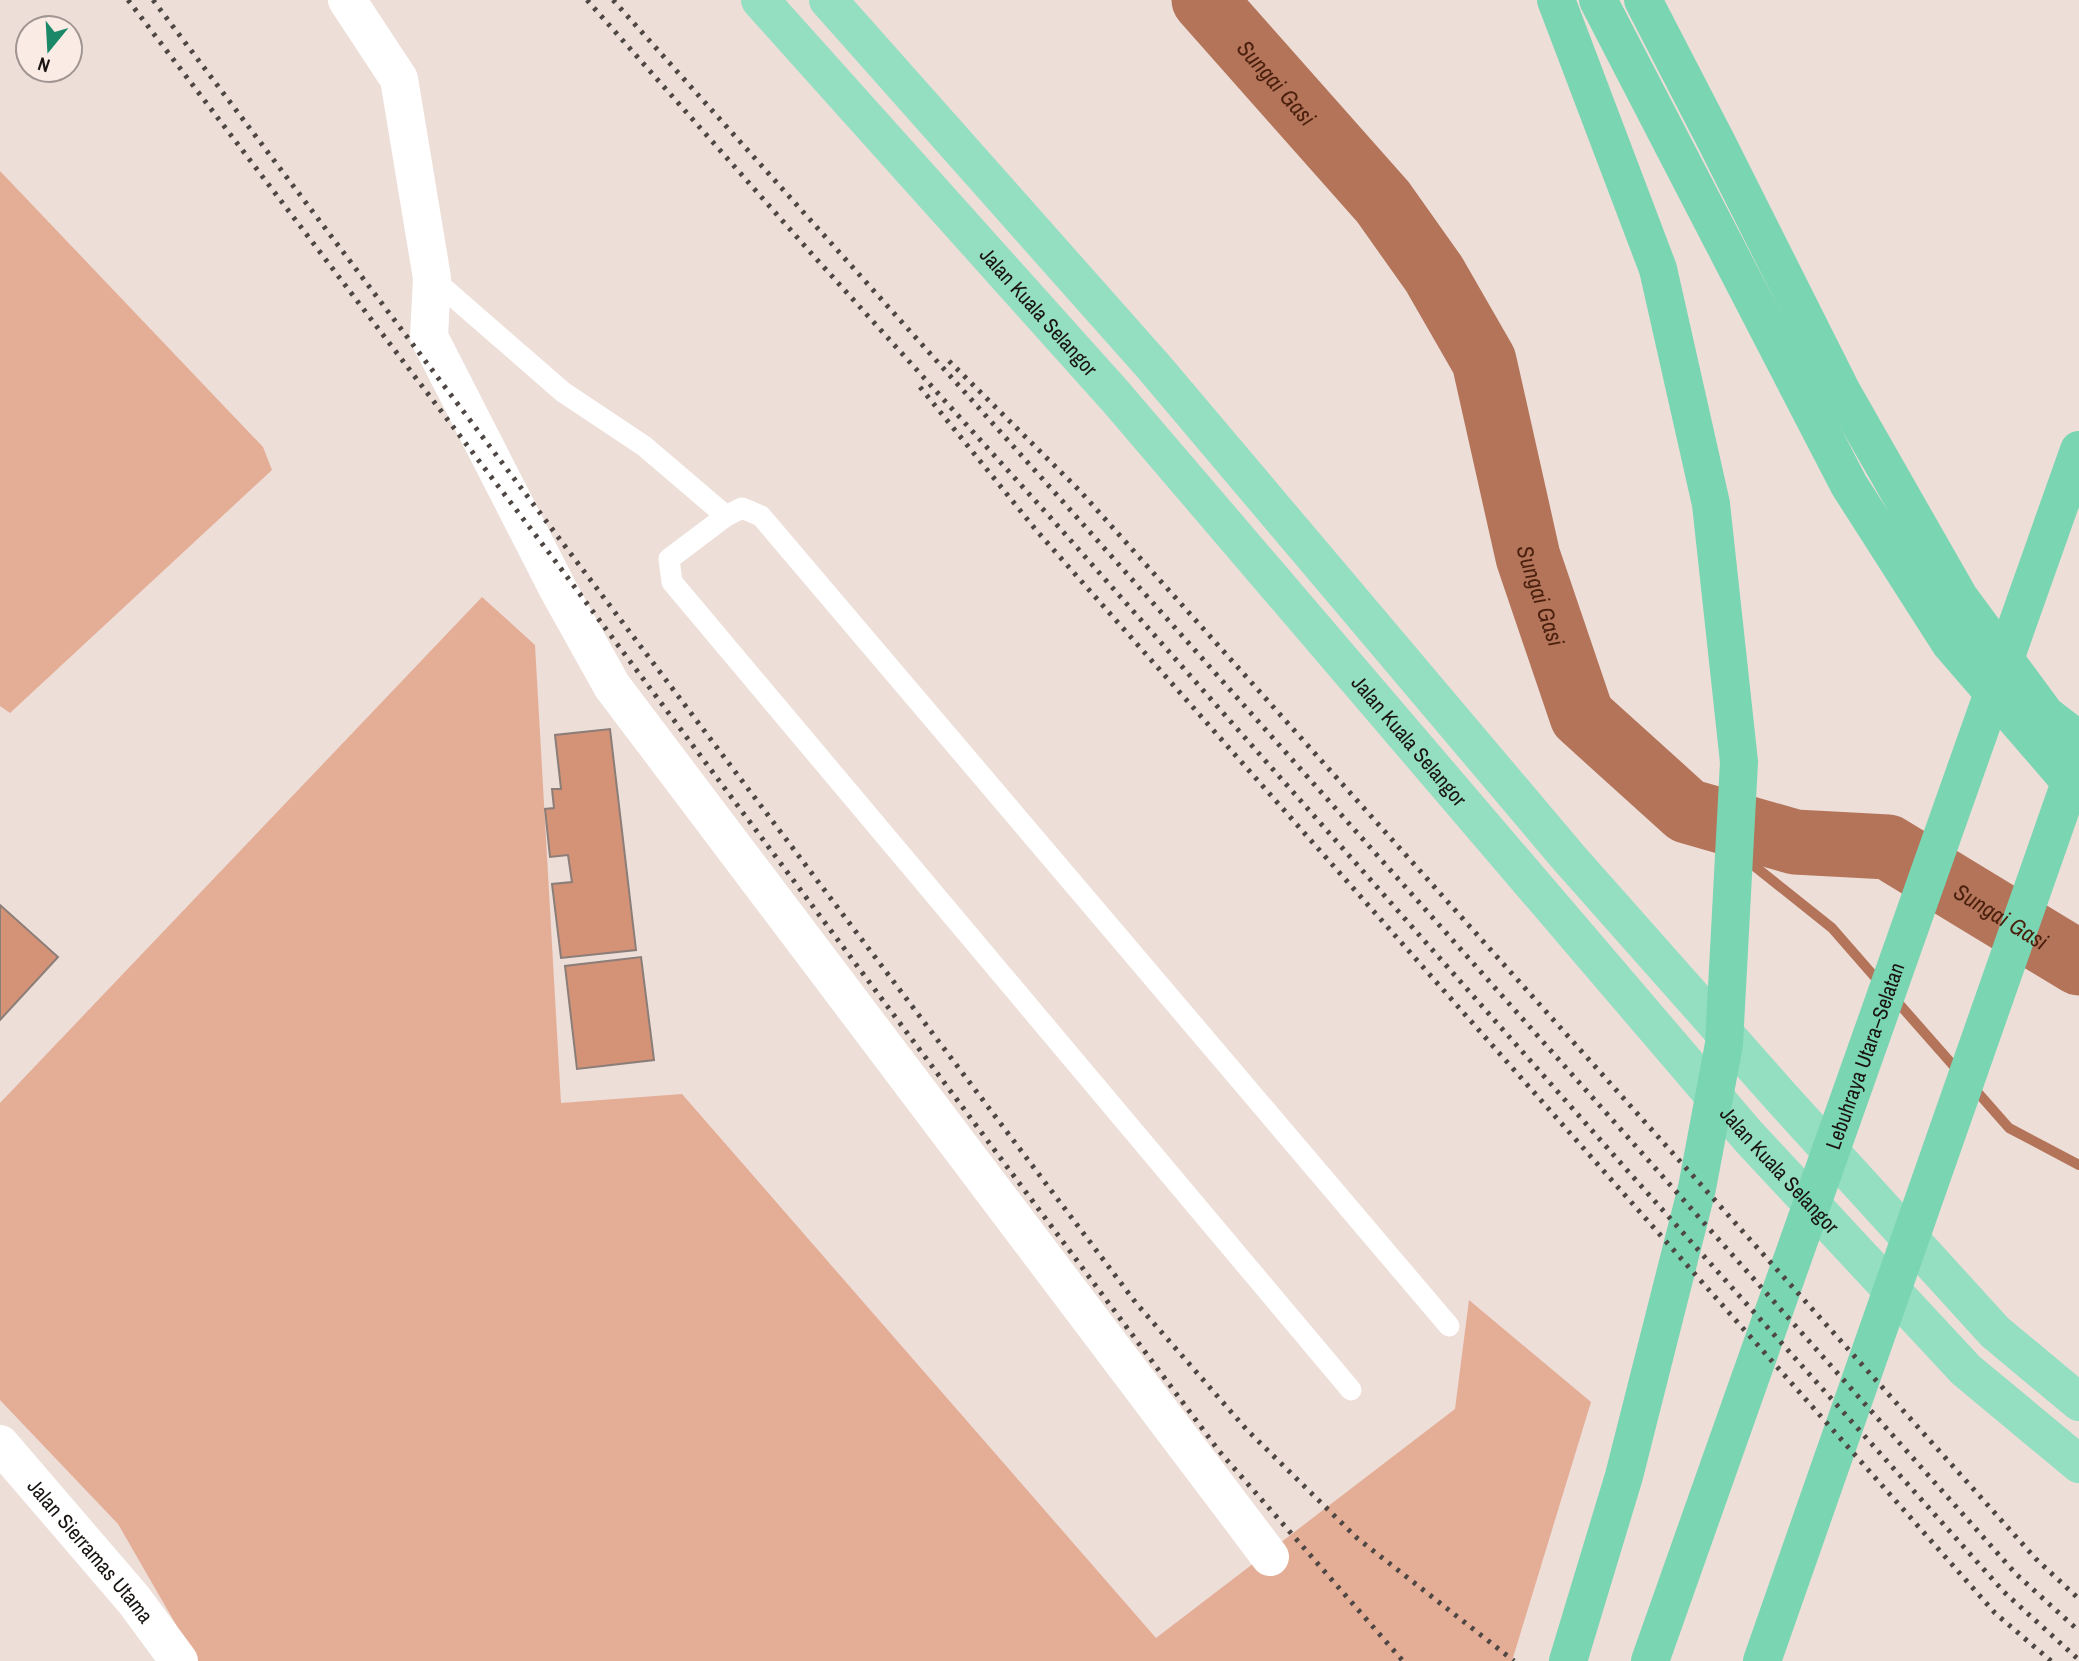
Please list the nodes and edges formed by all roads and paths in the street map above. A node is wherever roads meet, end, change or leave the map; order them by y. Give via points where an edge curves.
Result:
1 (347, 0) edge
2 (760, 0) edge
3 (828, 0) edge
4 (1556, 0) edge
5 (1598, 0) edge
6 (1643, 0) edge
7 (432, 278) junction
8 (2078, 453) edge
9 (726, 516) junction
10 (2079, 740) edge
11 (2079, 757) edge
12 (2079, 788) edge
13 (2041, 865) junction
14 (1449, 1326) dead end
15 (1351, 1390) dead end
16 (2079, 1402) edge
17 (0, 1444) edge
18 (2079, 1464) edge
19 (1270, 1557) dead end
20 (179, 1661) edge
21 (1568, 1661) edge
22 (1650, 1661) edge
23 (1762, 1661) edge

1 - 7 street via 399,79
2 - 18 highway, Jalan Kuala Selangor via 1115,397 1748,1136 1966,1370
3 - 16 highway via 1153,366 1569,858 1780,1096 1995,1332
4 - 21 highway via 1658,269 1711,504 1740,762 1724,1044 1697,1188 1624,1476
5 - 12 highway via 1849,485 1950,643
6 - 10 highway via 1842,391 1959,597 2046,715
7 - 9 lane via 563,391 644,446
7 - 19 street via 429,337 612,686
8 - 22 highway, Lebuhraya Utara–Selatan
9 - 14 lane via 742,508 761,516
9 - 15 lane via 669,559 672,582
11 - 13 highway
12 - 13 highway
13 - 23 highway
17 - 20 street, Jalan Sierramas Utama via 134,1600

